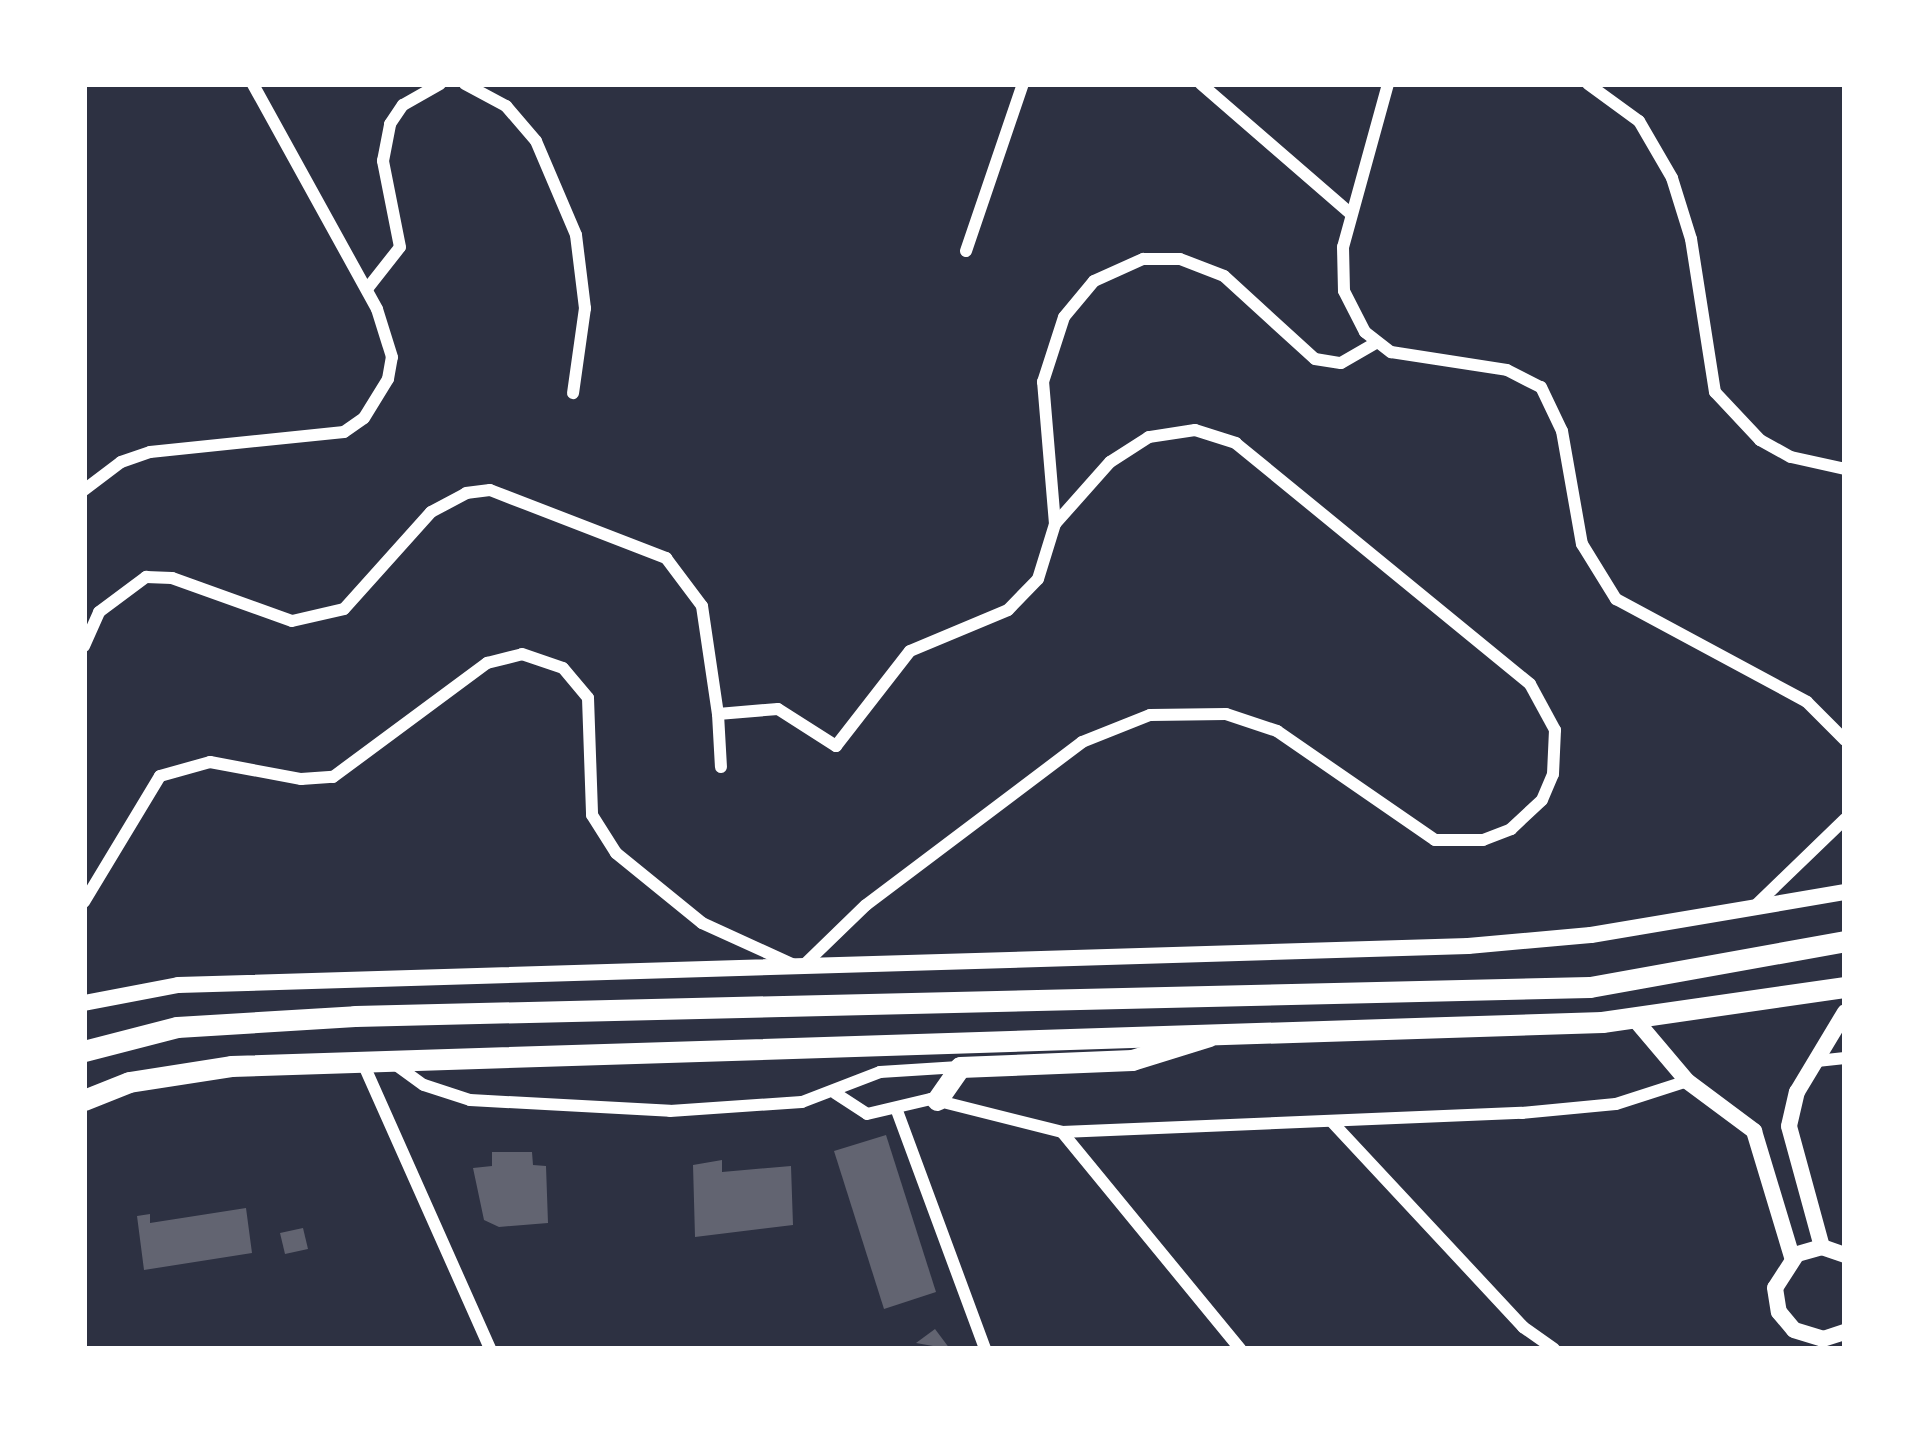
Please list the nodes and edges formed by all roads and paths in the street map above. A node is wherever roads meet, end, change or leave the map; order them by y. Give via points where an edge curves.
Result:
1 (253, 84) edge
2 (440, 84) edge
3 (465, 84) edge
4 (1023, 84) edge
5 (1201, 84) edge
6 (1388, 84) edge
7 (1588, 84) edge
8 (1351, 214) junction
9 (966, 250) dead end
10 (367, 289) junction
11 (1375, 343) junction
12 (573, 393) dead end
13 (1845, 469) edge
14 (84, 490) edge
15 (1054, 524) junction
16 (84, 646) edge
17 (718, 714) junction
18 (1845, 740) edge
19 (721, 767) dead end
20 (1845, 819) edge
21 (1845, 892) edge
22 (84, 902) edge
23 (1749, 911) junction
24 (1845, 941) edge
25 (800, 965) junction
26 (1845, 987) edge
27 (86, 999) edge
28 (1845, 1012) edge
29 (1633, 1017) junction
30 (1221, 1031) junction
31 (84, 1051) edge
32 (1845, 1058) edge
33 (390, 1060) junction
34 (362, 1061) junction
35 (1817, 1061) junction
36 (960, 1067) junction
37 (1687, 1081) junction
38 (835, 1093) junction
39 (84, 1100) edge
40 (937, 1100) junction
41 (896, 1108) junction
42 (1333, 1123) junction
43 (1062, 1132) junction
44 (1822, 1247) junction
45 (1845, 1255) edge
46 (1792, 1257) junction
47 (1845, 1333) edge
48 (1807, 1343) edge
49 (490, 1349) edge
50 (985, 1349) edge
51 (1240, 1349) edge
52 (1554, 1349) edge

1 - 10 street
2 - 10 street via 404,105 390,124 383,161 400,248
3 - 12 street via 506,106 536,141 576,235 585,308
4 - 9 street
5 - 8 street
6 - 8 street
7 - 13 street via 1639,121 1672,178 1691,239 1715,392 1760,440 1791,457
8 - 11 street via 1344,291
10 - 14 street via 392,357 381,394 344,432 150,452
11 - 15 street via 1341,363 1315,359 1206,267 1160,256 1116,268 1064,316 1043,382
11 - 18 street via 1411,358 1507,370 1540,388 1562,430 1582,544 1616,599 1808,702
15 - 17 street via 1047,561 1024,596 910,652 836,746 778,709
15 - 25 street via 1110,462 1149,436 1196,430 1236,442 1531,684 1555,730 1553,774 1542,800 1511,829 1483,840 1435,840 1277,730 1226,714 1150,715 1064,755 866,904
16 - 17 street via 99,612 146,577 172,578 292,621 344,609 431,512 490,490 649,548 680,570 705,618
17 - 19 street
20 - 23 street
21 - 23 main road
22 - 25 street via 160,776 209,762 333,777 487,663 522,654 563,668 588,698 592,815 616,853 702,923
23 - 25 main road via 1468,946
24 - 31 highway via 1590,987 355,1016 177,1027
25 - 27 main road via 178,985
26 - 29 highway
28 - 35 main road
29 - 30 highway
29 - 37 main road
30 - 33 highway
30 - 36 highway via 1132,1060
32 - 35 street
33 - 34 highway
33 - 38 street via 424,1085 470,1100 670,1111
34 - 39 highway via 179,1072
34 - 49 street
35 - 44 main road via 1797,1092 1789,1126
36 - 38 street via 880,1072
36 - 40 highway
37 - 42 street via 1616,1104
37 - 46 main road via 1731,1106 1754,1131
38 - 41 street via 867,1114
40 - 41 street
40 - 43 street
41 - 50 street
42 - 43 street
42 - 52 street via 1523,1327
43 - 51 street
44 - 45 main road
44 - 46 main road
46 - 48 main road via 1775,1300
47 - 48 main road

